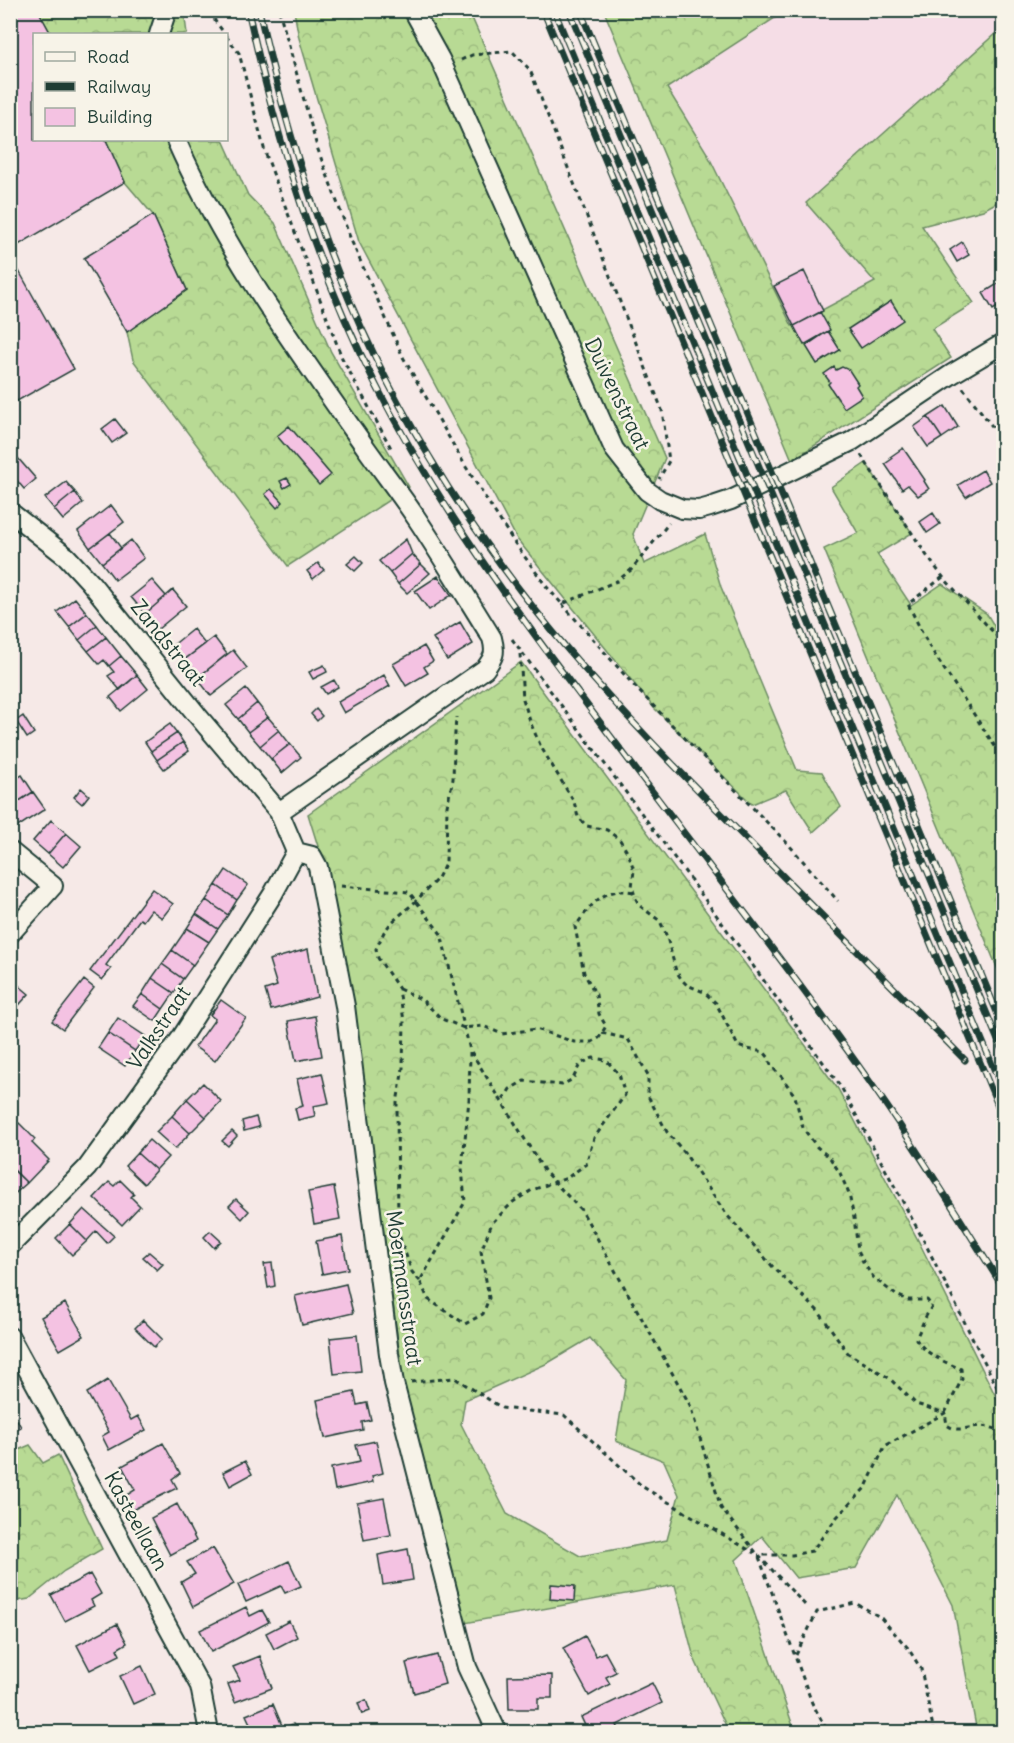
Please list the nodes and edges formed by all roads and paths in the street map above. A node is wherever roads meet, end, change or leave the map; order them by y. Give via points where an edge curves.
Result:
1 (168, 10) edge
2 (213, 10) edge
3 (279, 10) edge
4 (413, 10) edge
5 (159, 33) edge
6 (224, 33) edge
7 (228, 38) edge
8 (444, 68) junction
9 (176, 141) edge
10 (1004, 343) edge
11 (952, 374) junction
12 (385, 438) dead end
13 (852, 441) junction
14 (1004, 442) edge
15 (650, 493) junction
16 (682, 509) junction
17 (10, 512) edge
18 (943, 577) junction
19 (562, 604) junction
20 (1004, 644) edge
21 (456, 717) dead end
22 (1004, 760) edge
23 (279, 812) junction
24 (10, 851) edge
25 (296, 852) junction
26 (321, 886) junction
27 (634, 892) junction
28 (416, 901) junction
29 (838, 902) dead end
30 (10, 934) edge
31 (399, 989) junction
32 (464, 1028) junction
33 (602, 1033) junction
34 (470, 1050) junction
35 (502, 1102) junction
36 (555, 1183) junction
37 (10, 1246) edge
38 (420, 1281) junction
39 (10, 1337) edge
40 (394, 1383) junction
41 (1004, 1401) edge
42 (945, 1413) junction
43 (1004, 1432) edge
44 (758, 1555) junction
45 (806, 1606) dead end
46 (795, 1656) junction
47 (210, 1732) edge
48 (497, 1732) edge
49 (828, 1732) edge
50 (934, 1732) edge

1 - 5 street
2 - 6 path via 215,21
3 - 19 path via 321,157 351,240 403,357 514,543
4 - 8 street, Duivenstraat
7 - 12 path via 239,53 265,152 342,358
8 - 15 street, Duivenstraat via 614,449
8 - 15 path via 472,55 512,51 530,70 662,410 669,461
9 - 23 street via 248,275 416,518 495,647 494,657 485,669
10 - 11 street
11 - 13 street
11 - 14 path
13 - 16 street via 731,500 699,510
13 - 18 path
15 - 16 street, Duivenstraat
16 - 19 path via 631,570 617,581
17 - 23 street, Zandstraat via 67,557 90,582
18 - 20 path
18 - 22 path via 909,604 929,646
19 - 29 path via 637,689 789,844
21 - 28 path via 446,862 438,878
23 - 25 street
24 - 30 street via 53,886
25 - 26 street, Moermansstraat via 312,856
25 - 37 street, Valkstraat via 181,1038 87,1168
26 - 28 path via 409,892
26 - 40 street, Moermansstraat via 345,1006
27 - 33 path via 604,894 575,927 584,973 606,1026
27 - 41 path via 634,870 620,840 607,830 586,826 578,817 574,802 542,747 523,699 520,652 841,1087
27 - 42 path via 640,906 660,921 682,980 716,1003 738,1046 764,1052 795,1096 803,1128 840,1173 849,1194 858,1250 874,1278 896,1295 908,1300 927,1300 932,1306 916,1340 927,1352 961,1369 962,1378
28 - 31 path via 391,923 376,949
28 - 32 path via 441,934
31 - 32 path via 421,999 442,1019
31 - 38 path via 404,1021 403,1068 397,1103 398,1232 412,1272
32 - 33 path via 483,1026 502,1034 536,1029 574,1042 592,1042
32 - 34 path
33 - 42 path via 628,1039 648,1075 648,1096 667,1132 726,1214 819,1312 848,1353 889,1377 916,1404
34 - 35 path
34 - 38 path via 462,1168 465,1202
35 - 36 path
35 - 36 path via 510,1089 524,1081 562,1085 573,1078 580,1064 592,1058 606,1060 619,1074 625,1095 594,1138 586,1164
36 - 38 path via 532,1190 513,1202 492,1223 481,1251 489,1298 483,1314 465,1324 428,1299
36 - 44 path via 582,1211 690,1405 721,1508
39 - 47 street, Kasteellaan via 200,1686
40 - 44 path via 455,1378 502,1408 564,1415 643,1487
40 - 48 street, Moermansstraat via 467,1667
42 - 43 path via 951,1428 980,1426
42 - 44 path via 885,1446 866,1487 812,1551
44 - 45 path
44 - 46 path
46 - 49 path via 812,1703
46 - 50 path via 817,1612 855,1604 880,1617 909,1648 921,1669

